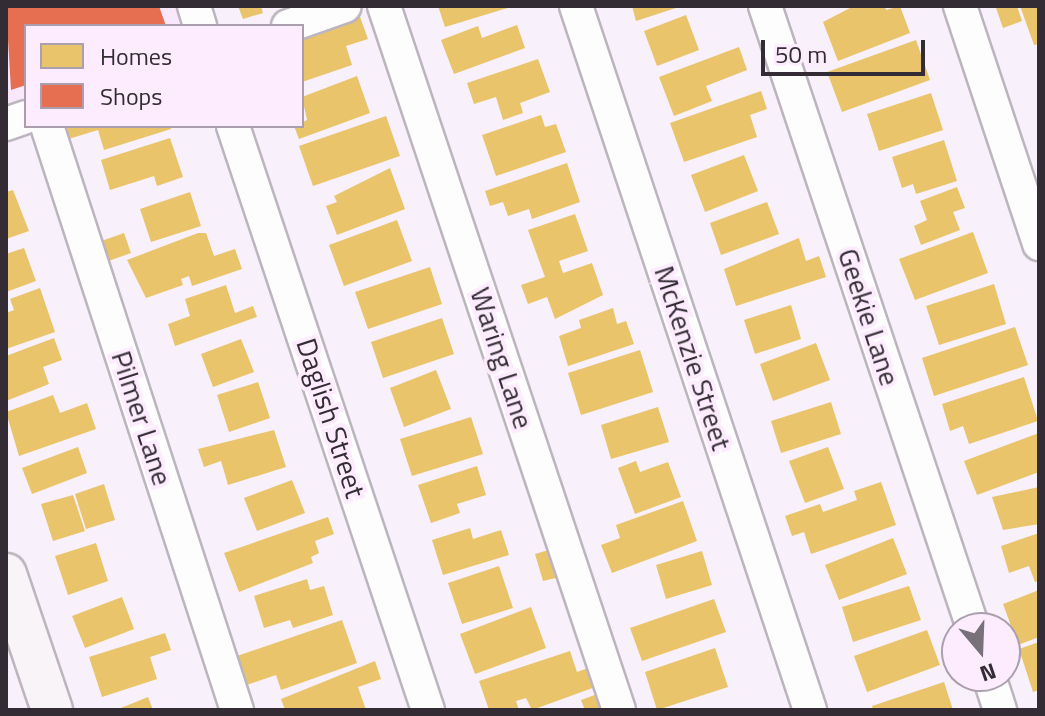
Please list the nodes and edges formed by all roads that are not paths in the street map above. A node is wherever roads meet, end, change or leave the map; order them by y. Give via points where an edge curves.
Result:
1 (345, 6) edge
2 (384, 6) edge
3 (576, 6) edge
4 (765, 6) edge
5 (960, 6) edge
6 (294, 24) edge
7 (48, 128) edge
8 (234, 128) edge
9 (1039, 244) edge
10 (6, 574) edge
11 (968, 612) edge
12 (6, 636) edge
13 (30, 710) edge
14 (52, 710) edge
15 (237, 710) edge
16 (428, 710) edge
17 (619, 710) edge
18 (810, 710) edge

1 - 6 street
2 - 17 street, Waring Lane
3 - 18 street, McKenzie Street
4 - 11 street, Geekie Lane
5 - 9 street
7 - 15 street, Pilmer Lane
8 - 16 street, Daglish Street
10 - 14 main road
12 - 13 main road

